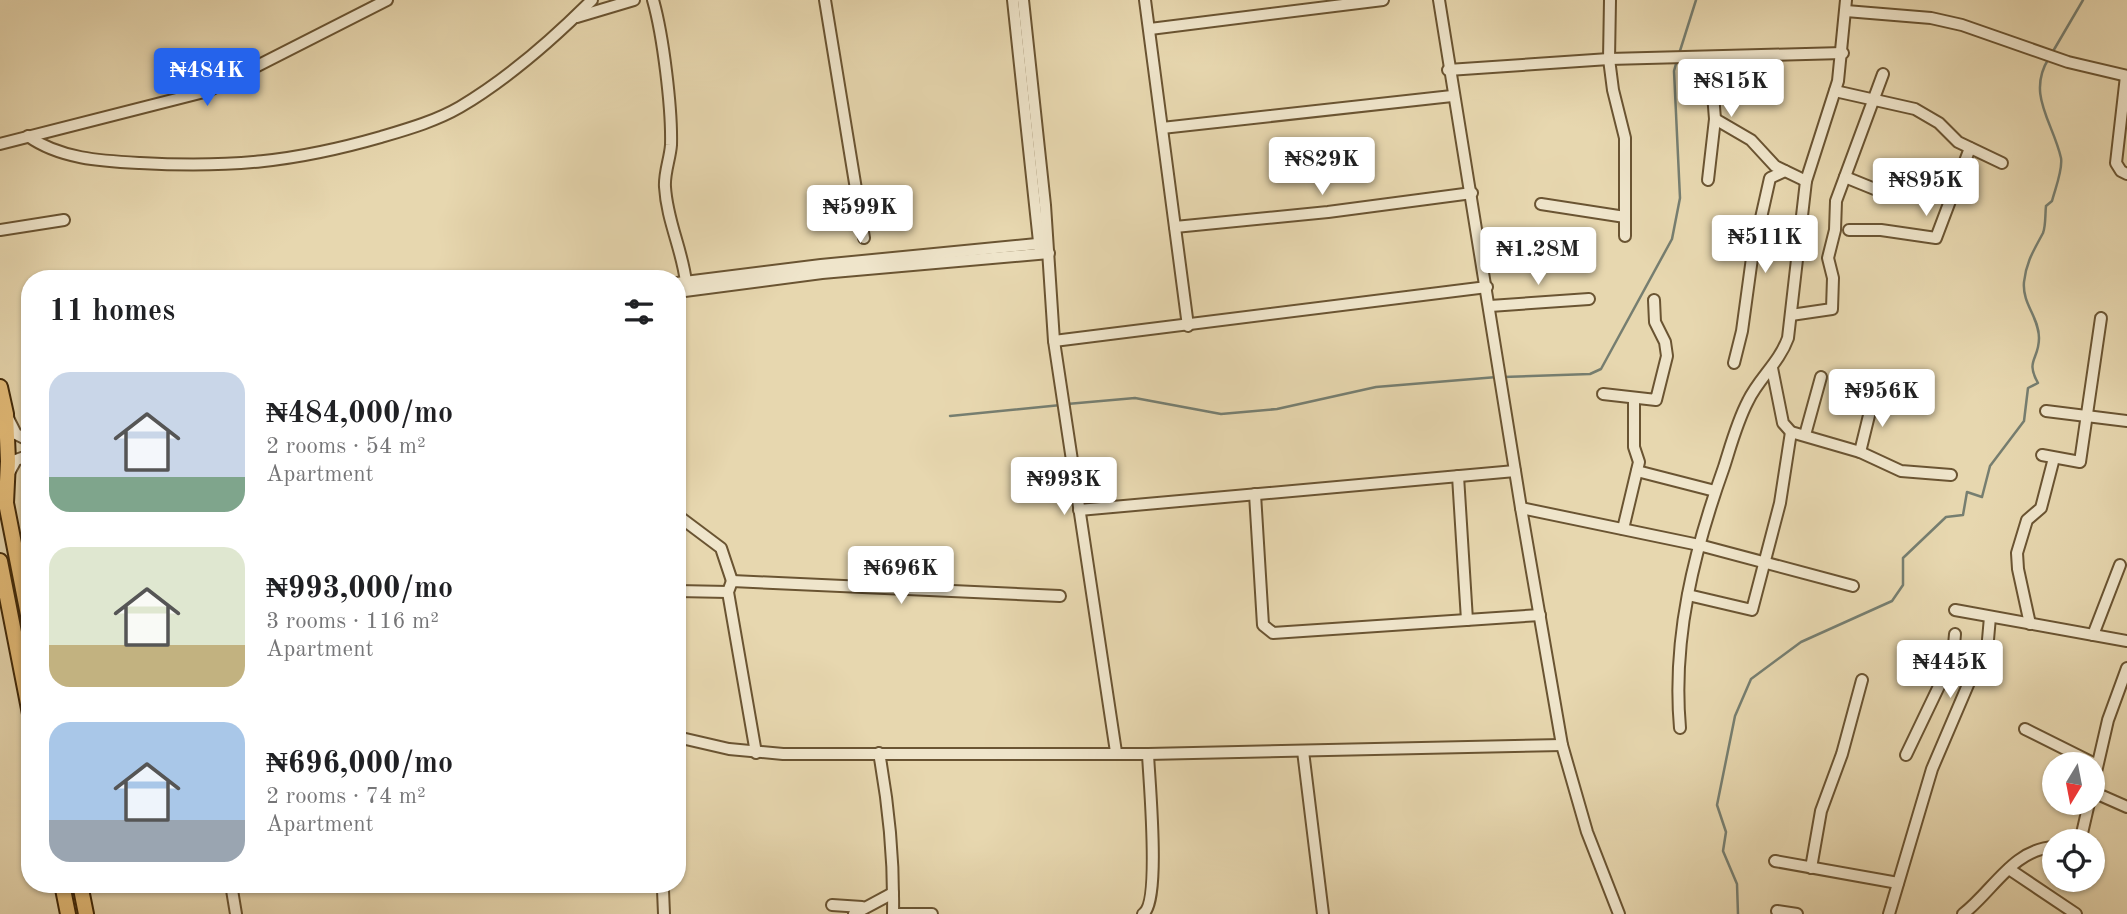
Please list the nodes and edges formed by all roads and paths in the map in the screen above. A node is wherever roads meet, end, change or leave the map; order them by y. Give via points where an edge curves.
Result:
1 (387, 0) edge
2 (592, 0) edge
3 (634, 0) edge
4 (653, 0) edge
5 (825, 0) edge
6 (1013, 0) edge
7 (1023, 0) edge
8 (1146, 0) edge
9 (1383, 0) edge
10 (1439, 0) edge
11 (1610, 0) edge
12 (1846, 5) edge
13 (575, 17) junction
14 (1150, 29) junction
15 (1843, 53) junction
16 (1767, 55) junction
17 (1710, 57) junction
18 (1609, 59) junction
19 (1448, 71) junction
20 (1883, 74) dead end
21 (2127, 76) edge
22 (1835, 91) junction
23 (1764, 95) dead end
24 (1452, 96) junction
25 (1875, 100) junction
26 (1715, 119) junction
27 (1162, 128) junction
28 (28, 136) junction
29 (0, 144) edge
30 (1970, 148) junction
31 (2002, 163) dead end
32 (1785, 171) junction
33 (2127, 174) edge
34 (1846, 177) junction
35 (1708, 180) dead end
36 (1805, 181) junction
37 (1882, 192) dead end
38 (1472, 193) junction
39 (1541, 204) dead end
40 (1625, 217) junction
41 (64, 220) dead end
42 (1037, 222) junction
43 (1175, 227) junction
44 (0, 230) edge
45 (1849, 230) dead end
46 (1625, 236) dead end
47 (864, 238) dead end
48 (1044, 249) junction
49 (1013, 252) junction
50 (681, 270) edge
51 (1046, 274) junction
52 (686, 281) edge
53 (1487, 287) junction
54 (686, 291) edge
55 (1589, 299) dead end
56 (1654, 300) dead end
57 (1490, 306) junction
58 (1791, 315) junction
59 (2101, 318) dead end
60 (1188, 326) junction
61 (1054, 341) junction
62 (1734, 363) dead end
63 (1772, 368) junction
64 (1821, 377) dead end
65 (0, 387) edge
66 (1602, 394) dead end
67 (1634, 398) junction
68 (1873, 399) dead end
69 (2046, 411) dead end
70 (6, 414) junction
71 (2085, 418) junction
72 (2127, 421) edge
73 (1791, 432) junction
74 (1805, 435) junction
75 (21, 436) edge
76 (1860, 452) junction
77 (2042, 455) dead end
78 (21, 458) edge
79 (2054, 458) junction
80 (4, 464) edge
81 (1516, 471) junction
82 (1637, 471) junction
83 (1951, 475) dead end
84 (1458, 476) junction
85 (7, 482) junction
86 (1715, 491) junction
87 (1255, 494) junction
88 (1521, 508) junction
89 (1079, 510) junction
90 (686, 522) edge
91 (1623, 529) junction
92 (1699, 545) junction
93 (0, 563) edge
94 (1766, 563) junction
95 (2120, 565) dead end
96 (21, 579) edge
97 (730, 586) junction
98 (1853, 586) dead end
99 (686, 590) edge
100 (1688, 595) junction
101 (1060, 596) dead end
102 (1955, 610) dead end
103 (1539, 615) junction
104 (1990, 617) junction
105 (1467, 620) junction
106 (2030, 624) junction
107 (1955, 634) dead end
108 (2093, 635) junction
109 (2127, 641) edge
110 (1953, 657) junction
111 (1976, 666) junction
112 (21, 667) edge
113 (2127, 668) edge
114 (1862, 680) dead end
115 (1681, 728) dead end
116 (2025, 729) dead end
117 (686, 739) edge
118 (1562, 745) junction
119 (1303, 751) junction
120 (1116, 752) junction
121 (2071, 752) edge
122 (2100, 752) edge
123 (756, 753) junction
124 (879, 753) junction
125 (1148, 754) junction
126 (1906, 755) dead end
127 (2105, 797) edge
128 (2127, 807) edge
129 (2042, 849) edge
130 (1775, 861) dead end
131 (1811, 868) junction
132 (2009, 869) junction
133 (1898, 883) junction
134 (64, 893) edge
135 (82, 893) edge
136 (232, 893) edge
137 (663, 893) edge
138 (893, 894) junction
139 (832, 905) dead end
140 (858, 911) edge
141 (1151, 911) edge
142 (1777, 911) dead end
143 (68, 914) edge
144 (86, 914) edge
145 (236, 914) edge
146 (664, 914) edge
147 (893, 914) edge
148 (932, 914) edge
149 (1323, 914) edge
150 (1619, 914) edge
151 (1797, 914) edge
152 (1889, 914) edge
153 (1964, 914) edge
154 (2076, 914) edge

1 - 28 street via 216,88
2 - 13 street
3 - 13 street
4 - 50 street via 669,109 671,147 664,186
5 - 47 street
6 - 42 street
7 - 48 street
8 - 14 street
9 - 14 street
10 - 19 street
11 - 18 street
12 - 15 street
12 - 21 street via 1991,33 2068,62
13 - 28 street via 517,68 459,108 334,150 235,165 192,166 70,155
14 - 27 street
15 - 16 street
15 - 22 street
16 - 17 street
16 - 23 street
17 - 18 street
17 - 26 street
18 - 19 street
18 - 40 street via 1625,138
19 - 24 street
20 - 25 street
21 - 33 street via 2116,163 2120,172
22 - 25 street
22 - 36 street
24 - 27 street
24 - 38 street
25 - 30 street via 1926,115
25 - 34 street
26 - 32 street via 1751,141
26 - 35 street
27 - 43 street
28 - 29 street
30 - 31 street
30 - 45 street via 1936,238
32 - 36 street
32 - 62 street via 1770,177
34 - 37 street
34 - 58 street via 1836,201 1828,258 1832,309
36 - 58 street
38 - 43 street
38 - 53 street
39 - 40 street
40 - 46 street
41 - 44 street
42 - 48 street
42 - 49 street
43 - 60 street
48 - 49 street
48 - 51 street
49 - 51 street via 1035,261
49 - 52 street via 834,263
49 - 54 street
51 - 61 street
53 - 57 street
53 - 60 street
55 - 57 street
56 - 67 street via 1655,322 1667,356 1656,400
57 - 81 street
58 - 63 street via 1788,338
59 - 71 street
60 - 61 street
61 - 89 street
63 - 73 street via 1783,423
63 - 86 street via 1748,400
64 - 74 street
65 - 70 main road
66 - 67 street
67 - 82 street
68 - 76 street
69 - 71 street
70 - 75 street
70 - 80 main road
71 - 72 street
71 - 79 street via 2079,464
73 - 74 street
73 - 94 street
74 - 76 street
76 - 83 street via 1909,473
77 - 79 street
78 - 85 street
79 - 106 street via 2041,508 2027,520 2017,553
80 - 85 main road
81 - 84 street
81 - 88 street
82 - 86 street
82 - 91 street
84 - 87 street
84 - 105 street
85 - 96 main road via 6,503
86 - 92 street
87 - 89 street
87 - 105 street via 1263,625 1267,630 1280,634
88 - 91 street
88 - 103 street
89 - 120 street
90 - 97 street via 721,548
91 - 92 street
92 - 94 street
92 - 100 street
93 - 112 main road
94 - 98 street
94 - 100 street via 1750,611
95 - 108 street
97 - 99 street
97 - 101 street
97 - 123 street
100 - 115 street via 1677,674
102 - 104 street
103 - 105 street
103 - 118 street
104 - 106 street
104 - 111 street via 1988,648
106 - 108 street
107 - 110 street
108 - 109 street
110 - 111 street
110 - 126 street
111 - 133 street via 1932,769
113 - 122 street
114 - 131 street via 1821,811
116 - 121 street
117 - 123 street
118 - 119 street
118 - 150 street via 1587,832
119 - 125 street
119 - 149 street
120 - 124 street
120 - 125 street
123 - 124 street
124 - 138 street via 887,795
125 - 141 street
127 - 128 street
129 - 132 street
130 - 131 street
131 - 133 street
132 - 153 street
132 - 154 street
133 - 152 street
134 - 143 main road
135 - 144 main road
136 - 145 street
137 - 146 street
138 - 140 street
138 - 147 street
139 - 140 street
142 - 151 street
147 - 148 street

